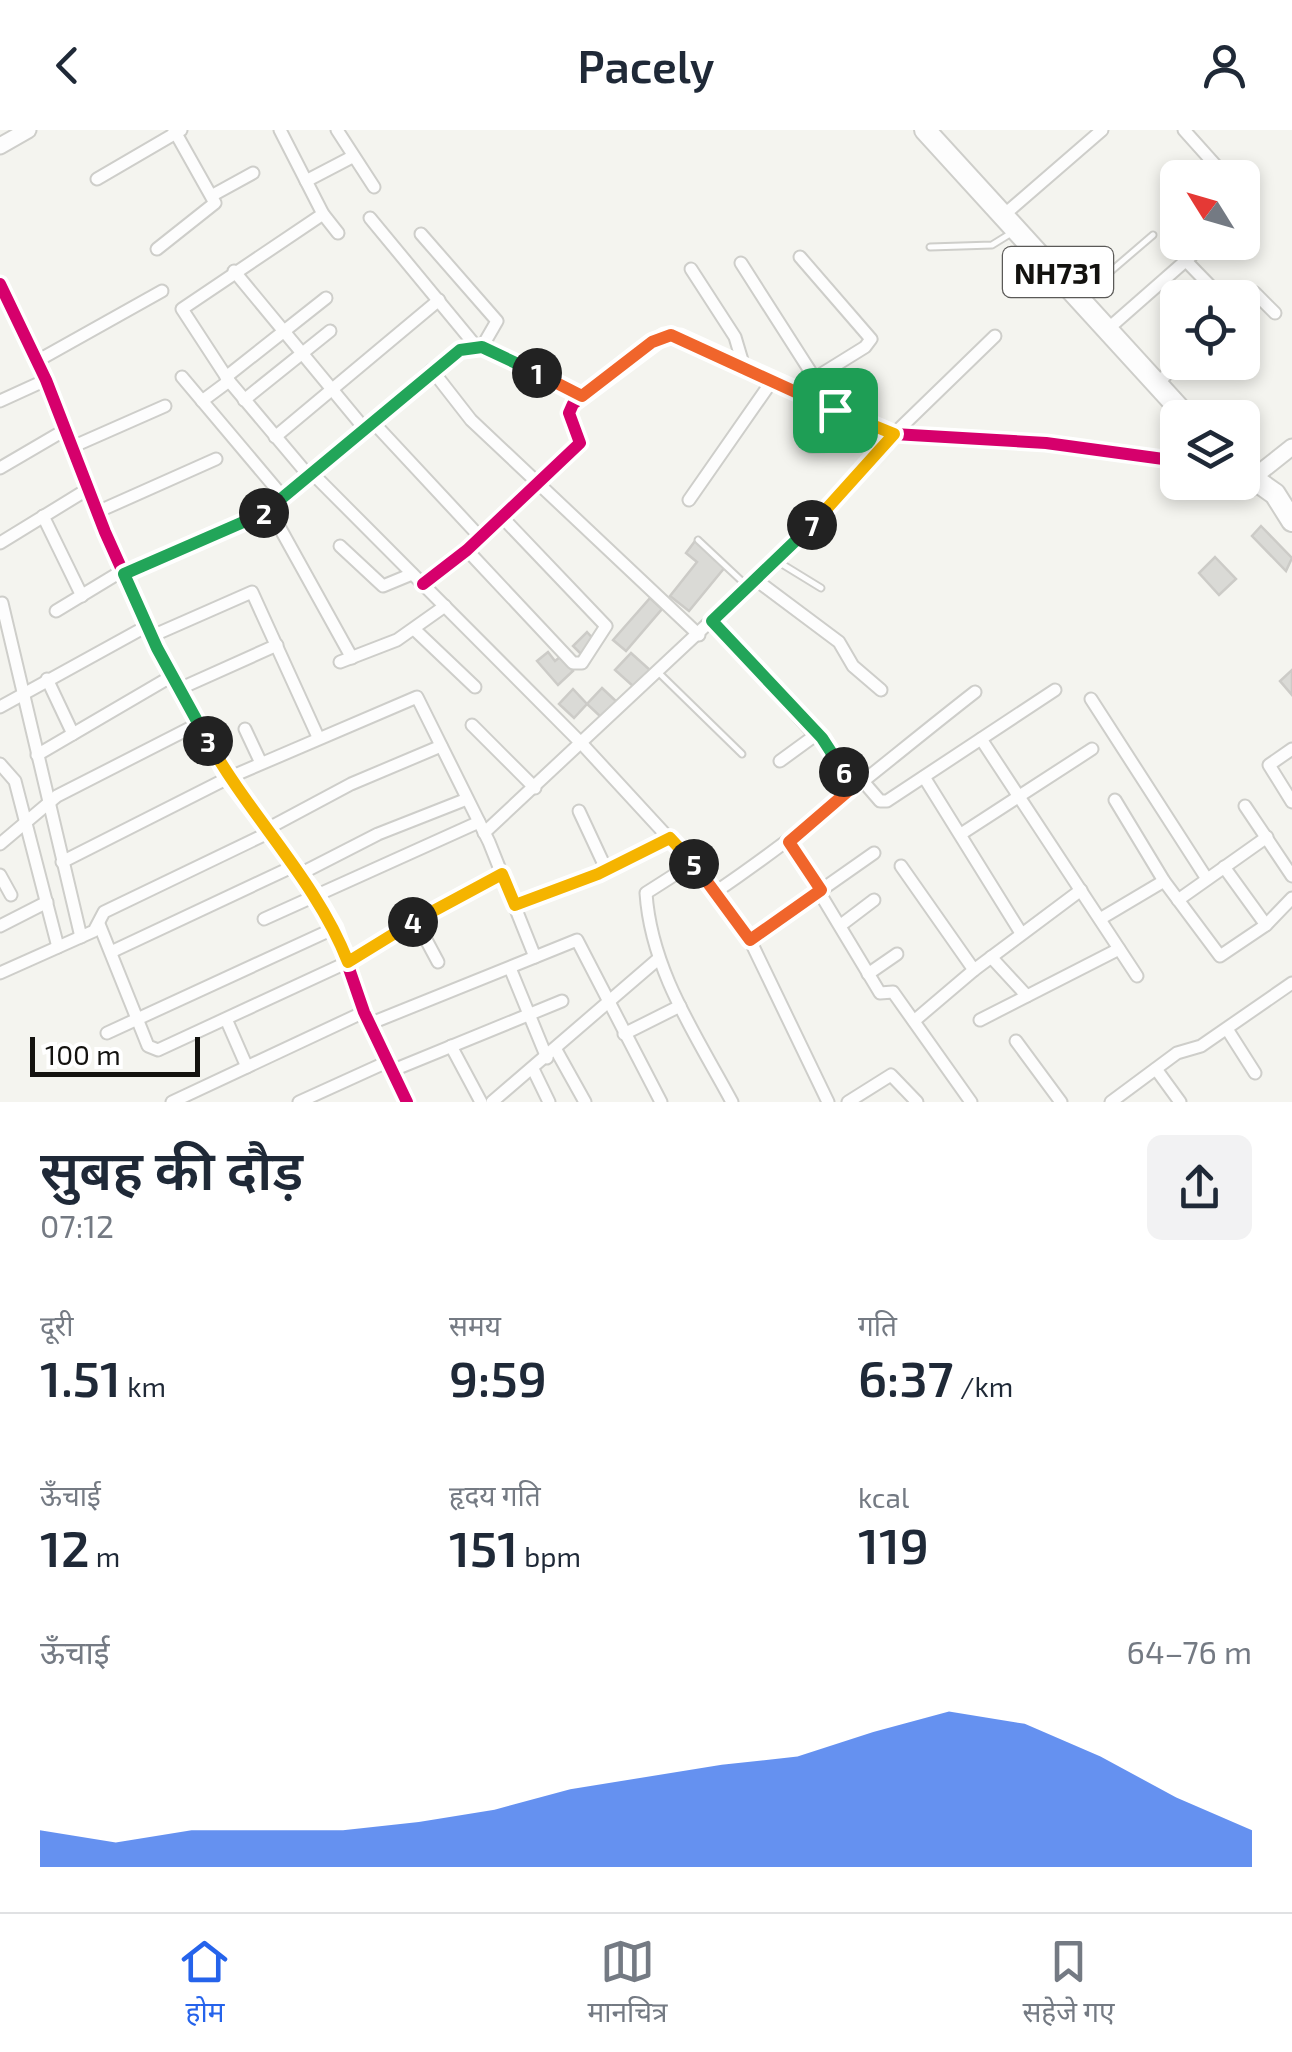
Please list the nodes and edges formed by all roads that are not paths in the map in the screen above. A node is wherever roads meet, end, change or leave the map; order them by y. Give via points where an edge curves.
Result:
1 (28, 130) edge
2 (280, 130) edge
3 (337, 130) edge
4 (925, 130) edge
5 (1102, 130) edge
6 (1184, 130) edge
7 (177, 131) edge
8 (0, 146) edge
9 (352, 156) junction
10 (1211, 160) edge
11 (253, 174) dead end
12 (96, 179) dead end
13 (306, 181) junction
14 (374, 187) dead end
15 (212, 195) junction
16 (323, 214) junction
17 (370, 218) dead end
18 (1012, 222) junction
19 (338, 233) dead end
20 (421, 234) dead end
21 (1153, 235) dead end
22 (930, 248) dead end
23 (157, 249) dead end
24 (800, 257) dead end
25 (1186, 261) joint
26 (741, 264) dead end
27 (690, 269) dead end
28 (234, 271) junction
29 (1204, 280) edge
30 (0, 284) edge
31 (162, 291) dead end
32 (1081, 296) junction
33 (326, 298) dead end
34 (1260, 298) edge
35 (439, 300) junction
36 (1275, 313) dead end
37 (1108, 328) junction
38 (283, 331) junction
39 (330, 331) dead end
40 (995, 336) dead end
41 (479, 346) junction
42 (302, 355) junction
43 (37, 361) junction
44 (744, 367) junction
45 (432, 370) junction
46 (182, 377) dead end
47 (814, 378) junction
48 (227, 379) junction
49 (46, 380) junction
50 (772, 380) junction
51 (1161, 380) edge
52 (1158, 383) junction
53 (331, 390) junction
54 (582, 396) junction
55 (244, 400) junction
56 (1173, 400) edge
57 (0, 401) edge
58 (202, 401) junction
59 (165, 406) dead end
60 (835, 410) junction
61 (860, 421) junction
62 (368, 424) junction
63 (65, 430) junction
64 (894, 434) junction
65 (275, 437) junction
66 (810, 446) dead end
67 (1292, 447) edge
68 (72, 448) junction
69 (216, 459) dead end
70 (1160, 459) edge
71 (0, 468) edge
72 (1260, 468) edge
73 (310, 474) junction
74 (538, 480) junction
75 (1260, 484) edge
76 (88, 489) junction
77 (284, 498) junction
78 (689, 500) dead end
79 (270, 510) junction
80 (97, 512) junction
81 (44, 516) junction
82 (502, 516) junction
83 (1292, 522) edge
84 (480, 538) junction
85 (698, 540) dead end
86 (0, 543) edge
87 (340, 546) dead end
88 (467, 550) junction
89 (776, 560) junction
90 (123, 572) junction
91 (412, 574) junction
92 (423, 584) junction
93 (752, 584) junction
94 (821, 588) dead end
95 (82, 596) junction
96 (2, 603) edge
97 (444, 606) junction
98 (56, 612) dead end
99 (712, 621) junction
100 (414, 629) junction
101 (150, 631) junction
102 (698, 634) junction
103 (277, 646) junction
104 (659, 673) junction
105 (172, 676) junction
106 (47, 679) junction
107 (474, 687) dead end
108 (179, 689) junction
109 (880, 690) dead end
110 (1055, 690) dead end
111 (22, 692) junction
112 (975, 692) dead end
113 (1091, 699) dead end
114 (0, 707) edge
115 (198, 724) junction
116 (472, 724) dead end
117 (245, 729) dead end
118 (73, 734) junction
119 (814, 734) junction
120 (318, 736) junction
121 (981, 738) junction
122 (584, 745) junction
123 (441, 746) junction
124 (1092, 749) dead end
125 (1292, 749) edge
126 (37, 754) junction
127 (742, 754) dead end
128 (780, 762) dead end
129 (261, 763) junction
130 (0, 764) edge
131 (924, 777) junction
132 (228, 778) junction
133 (857, 782) junction
134 (535, 788) junction
135 (1018, 793) junction
136 (467, 798) junction
137 (1114, 800) dead end
138 (48, 802) junction
139 (1292, 802) edge
140 (1245, 806) dead end
141 (579, 811) dead end
142 (28, 824) junction
143 (481, 828) junction
144 (267, 832) junction
145 (961, 834) junction
146 (1267, 837) junction
147 (670, 838) junction
148 (789, 842) junction
149 (0, 844) edge
150 (874, 853) dead end
151 (62, 862) junction
152 (692, 863) junction
153 (902, 866) dead end
154 (1224, 867) junction
155 (297, 870) junction
156 (606, 871) junction
157 (502, 874) junction
158 (0, 875) edge
159 (1292, 876) edge
160 (1207, 879) junction
161 (1164, 880) junction
162 (821, 890) junction
163 (1081, 890) junction
164 (717, 892) junction
165 (12, 895) dead end
166 (316, 895) junction
167 (1292, 898) edge
168 (874, 900) dead end
169 (1178, 900) junction
170 (47, 902) junction
171 (515, 905) junction
172 (264, 919) dead end
173 (1100, 919) junction
174 (416, 920) junction
175 (99, 924) junction
176 (841, 925) junction
177 (0, 926) edge
178 (1266, 926) junction
179 (334, 928) junction
180 (1022, 934) junction
181 (81, 937) junction
182 (750, 940) junction
183 (58, 948) junction
184 (1120, 950) junction
185 (111, 952) junction
186 (898, 954) dead end
187 (535, 957) junction
188 (991, 957) junction
189 (657, 960) junction
190 (348, 962) junction
191 (438, 962) dead end
192 (510, 968) junction
193 (974, 970) junction
194 (0, 973) edge
195 (868, 974) junction
196 (1137, 976) dead end
197 (1292, 982) edge
198 (1026, 996) junction
199 (562, 1001) dead end
200 (608, 1004) junction
201 (680, 1006) junction
202 (529, 1014) junction
203 (138, 1018) junction
204 (366, 1018) junction
205 (226, 1019) junction
206 (980, 1020) dead end
207 (914, 1021) junction
208 (1227, 1029) junction
209 (108, 1034) dead end
210 (624, 1034) junction
211 (1016, 1042) dead end
212 (451, 1046) junction
213 (551, 1054) junction
214 (389, 1066) junction
215 (247, 1068) junction
216 (533, 1069) junction
217 (1156, 1069) junction
218 (1255, 1073) dead end
219 (1128, 1096) edge
220 (172, 1102) edge
221 (299, 1102) edge
222 (406, 1102) edge
223 (481, 1102) edge
224 (492, 1102) edge
225 (549, 1102) edge
226 (584, 1102) edge
227 (661, 1102) edge
228 (732, 1102) edge
229 (828, 1102) edge
230 (848, 1102) edge
231 (917, 1102) edge
232 (971, 1102) edge
233 (1061, 1102) edge
234 (1111, 1102) edge
235 (1180, 1102) edge

1 - 8 street
2 - 13 street
3 - 9 street
4 - 18 highway, NH731
5 - 18 street
6 - 10 street
7 - 12 street
7 - 15 street
9 - 13 street
9 - 14 street
11 - 15 street
13 - 16 street
15 - 23 street via 213,208
16 - 19 street
16 - 28 street
17 - 35 street
18 - 22 lane via 992,245
18 - 32 highway, NH731
20 - 41 street via 497,321
21 - 32 lane
24 - 47 street via 871,338
25 - 29 street
25 - 37 street
26 - 47 street
27 - 44 street via 734,337
28 - 38 street
28 - 48 street via 182,309
30 - 43 street
31 - 43 street
32 - 37 highway, NH731
33 - 38 street
34 - 36 street
35 - 41 street
35 - 53 street
37 - 52 highway, NH731
38 - 42 street
38 - 48 street
39 - 42 street
40 - 64 street
41 - 45 street
41 - 54 street
42 - 53 street
42 - 55 street
43 - 49 street
44 - 50 street
44 - 54 street via 664,336
45 - 62 street
45 - 74 street via 464,412
46 - 58 street
47 - 60 street
48 - 55 street
48 - 58 street
49 - 57 street
49 - 63 street
50 - 60 street
50 - 78 street
51 - 52 street
52 - 56 highway, NH731
53 - 62 street
53 - 65 street
54 - 74 street via 569,410 581,441
55 - 65 street
58 - 77 street
59 - 68 street
60 - 61 street
61 - 64 street
61 - 66 street via 847,445
62 - 73 street
62 - 84 street
63 - 68 street
63 - 71 street
64 - 70 street via 1046,443
64 - 89 street
65 - 73 street
67 - 72 street
68 - 76 street
69 - 80 street
73 - 77 street
73 - 91 street
74 - 82 street
74 - 102 street via 620,566
75 - 83 highway via 1275,494
76 - 80 street
76 - 81 street
77 - 79 street
79 - 90 street
79 - 100 street via 346,660
80 - 90 street
81 - 86 street
81 - 95 street
82 - 84 street
82 - 88 street via 606,626 582,663 573,663
84 - 88 street
85 - 93 lane
87 - 91 street via 384,586
88 - 92 street
89 - 93 street
89 - 94 lane
90 - 95 street
90 - 101 street
91 - 92 street
92 - 97 street
93 - 99 street
93 - 109 street via 839,642
95 - 98 street
96 - 111 street
97 - 100 street
97 - 122 street
99 - 102 street
99 - 119 street
100 - 107 street
101 - 103 street via 250,591
101 - 105 street
101 - 106 street
102 - 104 street
103 - 108 street
103 - 120 street
104 - 122 street
104 - 127 lane
105 - 108 street
105 - 118 street
106 - 111 street
106 - 118 street
108 - 115 street
110 - 121 street
111 - 114 street
111 - 126 street
112 - 133 street
113 - 160 street
115 - 132 street
115 - 138 street
116 - 134 street
117 - 129 street
118 - 126 street
119 - 128 street
119 - 133 street
120 - 123 street via 416,696
120 - 129 street
121 - 131 street
121 - 135 street
122 - 134 street
122 - 147 street
123 - 136 street
123 - 144 street via 352,784
124 - 135 street
125 - 139 street via 1270,766
126 - 138 street
129 - 132 street
130 - 142 street via 15,780
131 - 133 street via 884,802
131 - 145 street
132 - 144 street
132 - 151 street
133 - 148 street
134 - 143 street
135 - 145 street
135 - 163 street
136 - 143 street
136 - 155 street
137 - 161 street
138 - 142 street
138 - 151 street
140 - 146 street
141 - 156 street
142 - 149 street
142 - 170 street
143 - 157 street
143 - 166 street
144 - 155 street
144 - 175 street via 104,912
145 - 180 street
146 - 154 street
146 - 159 street
147 - 152 street
147 - 156 street
148 - 162 street
148 - 164 street
150 - 162 street
151 - 181 street
152 - 164 street
152 - 189 street via 646,892
153 - 193 street
154 - 160 street
154 - 178 street
155 - 166 street
155 - 185 street
156 - 171 street
157 - 171 street
157 - 174 street
158 - 165 street
160 - 169 street
161 - 169 street
161 - 173 street
162 - 176 street
162 - 182 street
163 - 173 street
163 - 180 street
164 - 182 street
166 - 172 street
166 - 179 street
167 - 178 street
168 - 176 street
169 - 178 street via 1221,957
170 - 177 street
170 - 183 street
171 - 187 street
173 - 184 street
174 - 190 street
174 - 191 street
175 - 181 street
175 - 185 street
176 - 195 street
179 - 190 street
179 - 203 street
180 - 188 street
181 - 183 street
182 - 229 street
183 - 194 street
184 - 196 street
184 - 198 street
185 - 203 street
186 - 195 street
187 - 192 street
187 - 200 street via 579,941
188 - 193 street
188 - 198 street
189 - 200 street
189 - 201 street
190 - 204 street
190 - 205 street
192 - 202 street
192 - 204 street
193 - 207 street
195 - 207 street via 881,994 891,990
197 - 208 street
198 - 206 street
199 - 202 street
200 - 210 street
200 - 213 street
201 - 210 street
201 - 228 street
202 - 212 street
202 - 213 street
203 - 205 street via 154,1050
203 - 209 street
204 - 214 street
204 - 215 street
205 - 215 street
207 - 232 street
208 - 217 street
208 - 218 street
210 - 227 street
211 - 233 street
212 - 214 street
212 - 223 street
213 - 216 street
213 - 226 street
214 - 221 street
214 - 222 street
215 - 220 street
216 - 224 street
216 - 225 street
217 - 219 street
217 - 235 street
219 - 234 street
230 - 231 street via 891,1075

